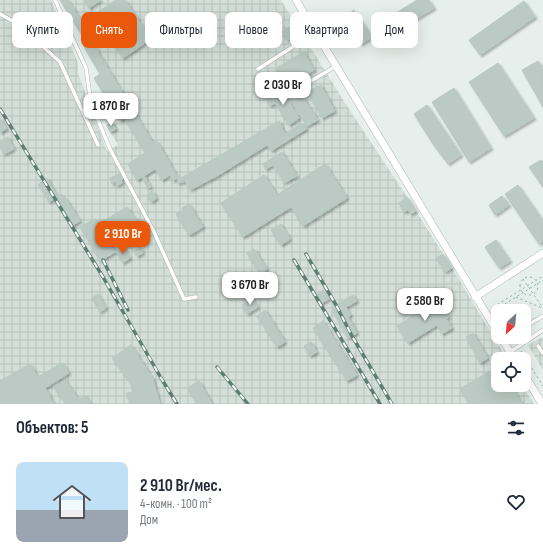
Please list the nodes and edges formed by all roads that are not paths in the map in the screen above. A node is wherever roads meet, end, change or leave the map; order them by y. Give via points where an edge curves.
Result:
1 (55, 0) edge
2 (296, 0) edge
3 (304, 12) edge
4 (0, 14) edge
5 (292, 48) edge
6 (325, 48) edge
7 (336, 66) junction
8 (258, 70) dead end
9 (290, 93) dead end
10 (98, 145) dead end
11 (543, 253) edge
12 (196, 297) dead end
13 (475, 297) junction
14 (543, 316) edge
15 (491, 321) edge
16 (531, 323) edge
17 (543, 330) edge
18 (506, 344) edge
19 (538, 346) dead end
20 (510, 352) joint
21 (543, 353) edge
22 (531, 386) edge
23 (542, 404) edge

1 - 12 lane via 86,68 91,103 110,149 154,232 184,299
2 - 3 street
4 - 10 lane via 18,24 60,62
5 - 8 lane
6 - 7 street
7 - 9 lane
7 - 13 street
11 - 13 street
13 - 15 street
14 - 16 lane
17 - 20 lane
18 - 20 street
19 - 21 lane
22 - 23 street

